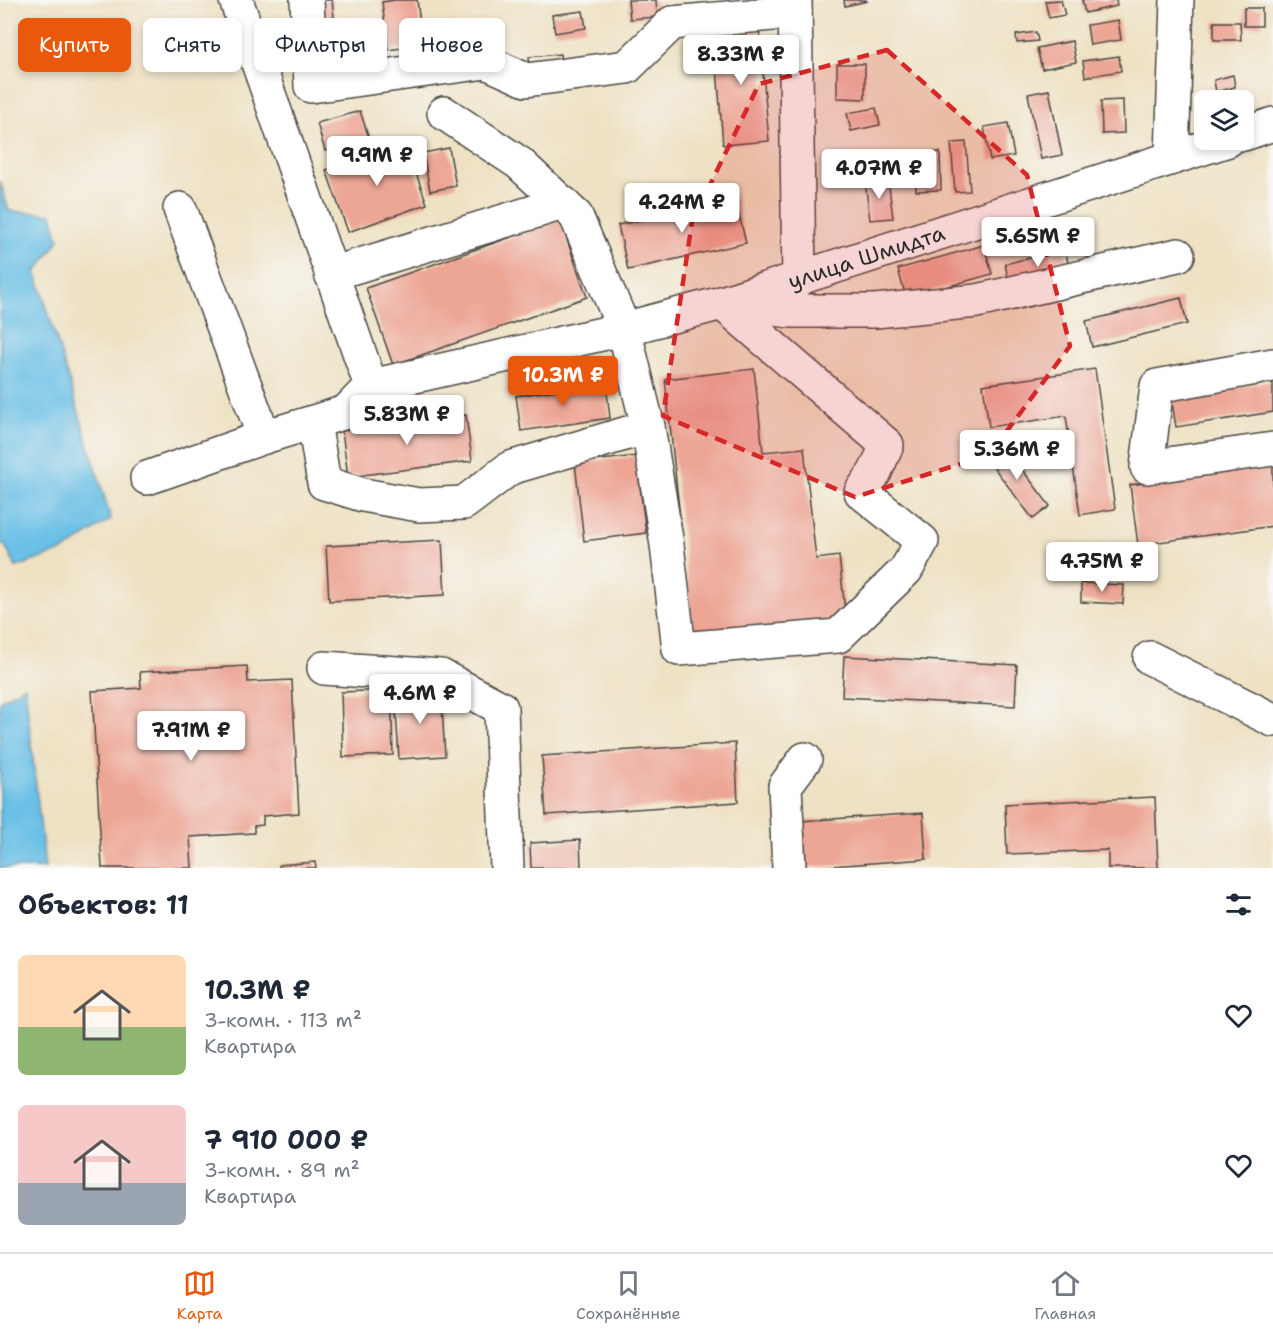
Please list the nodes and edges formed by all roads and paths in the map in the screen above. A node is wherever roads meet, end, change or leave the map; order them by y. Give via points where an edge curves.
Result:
1 (236, 0) edge
2 (307, 0) edge
3 (1177, 0) edge
4 (795, 6) edge
5 (444, 113) dead end
6 (1273, 124) edge
7 (1254, 131) edge
8 (1197, 150) edge
9 (1172, 158) junction
10 (563, 203) junction
11 (180, 209) dead end
12 (1178, 255) dead end
13 (331, 274) junction
14 (788, 283) junction
15 (722, 303) junction
16 (624, 329) junction
17 (1273, 365) edge
18 (371, 386) junction
19 (314, 422) junction
20 (648, 428) junction
21 (264, 436) junction
22 (1273, 449) edge
23 (147, 478) dead end
24 (1150, 658) dead end
25 (324, 668) dead end
26 (1273, 720) edge
27 (806, 759) dead end
28 (507, 868) edge
29 (789, 868) edge

1 - 13 street
2 - 4 street via 312,86 486,62 526,80 627,67 672,24
3 - 9 street
4 - 14 street
5 - 10 street via 519,163
6 - 7 street
8 - 9 street, улица Шмидта
9 - 14 street, улица Шмидта
10 - 13 street
10 - 16 street via 576,216
11 - 21 street
12 - 15 street via 977,301 875,311 791,311
13 - 18 street
14 - 15 street, улица Шмидта
15 - 16 street, улица Шмидта
15 - 20 street via 887,445 861,492 922,541 906,570 838,636 679,649
16 - 18 street, улица Шмидта
16 - 20 street
17 - 22 street via 1157,386 1147,467
18 - 19 street via 346,412
19 - 20 street via 324,483 419,505 464,503 510,468
19 - 21 street
21 - 23 street
24 - 26 street
25 - 28 street via 441,676 501,708
27 - 29 street via 785,786

